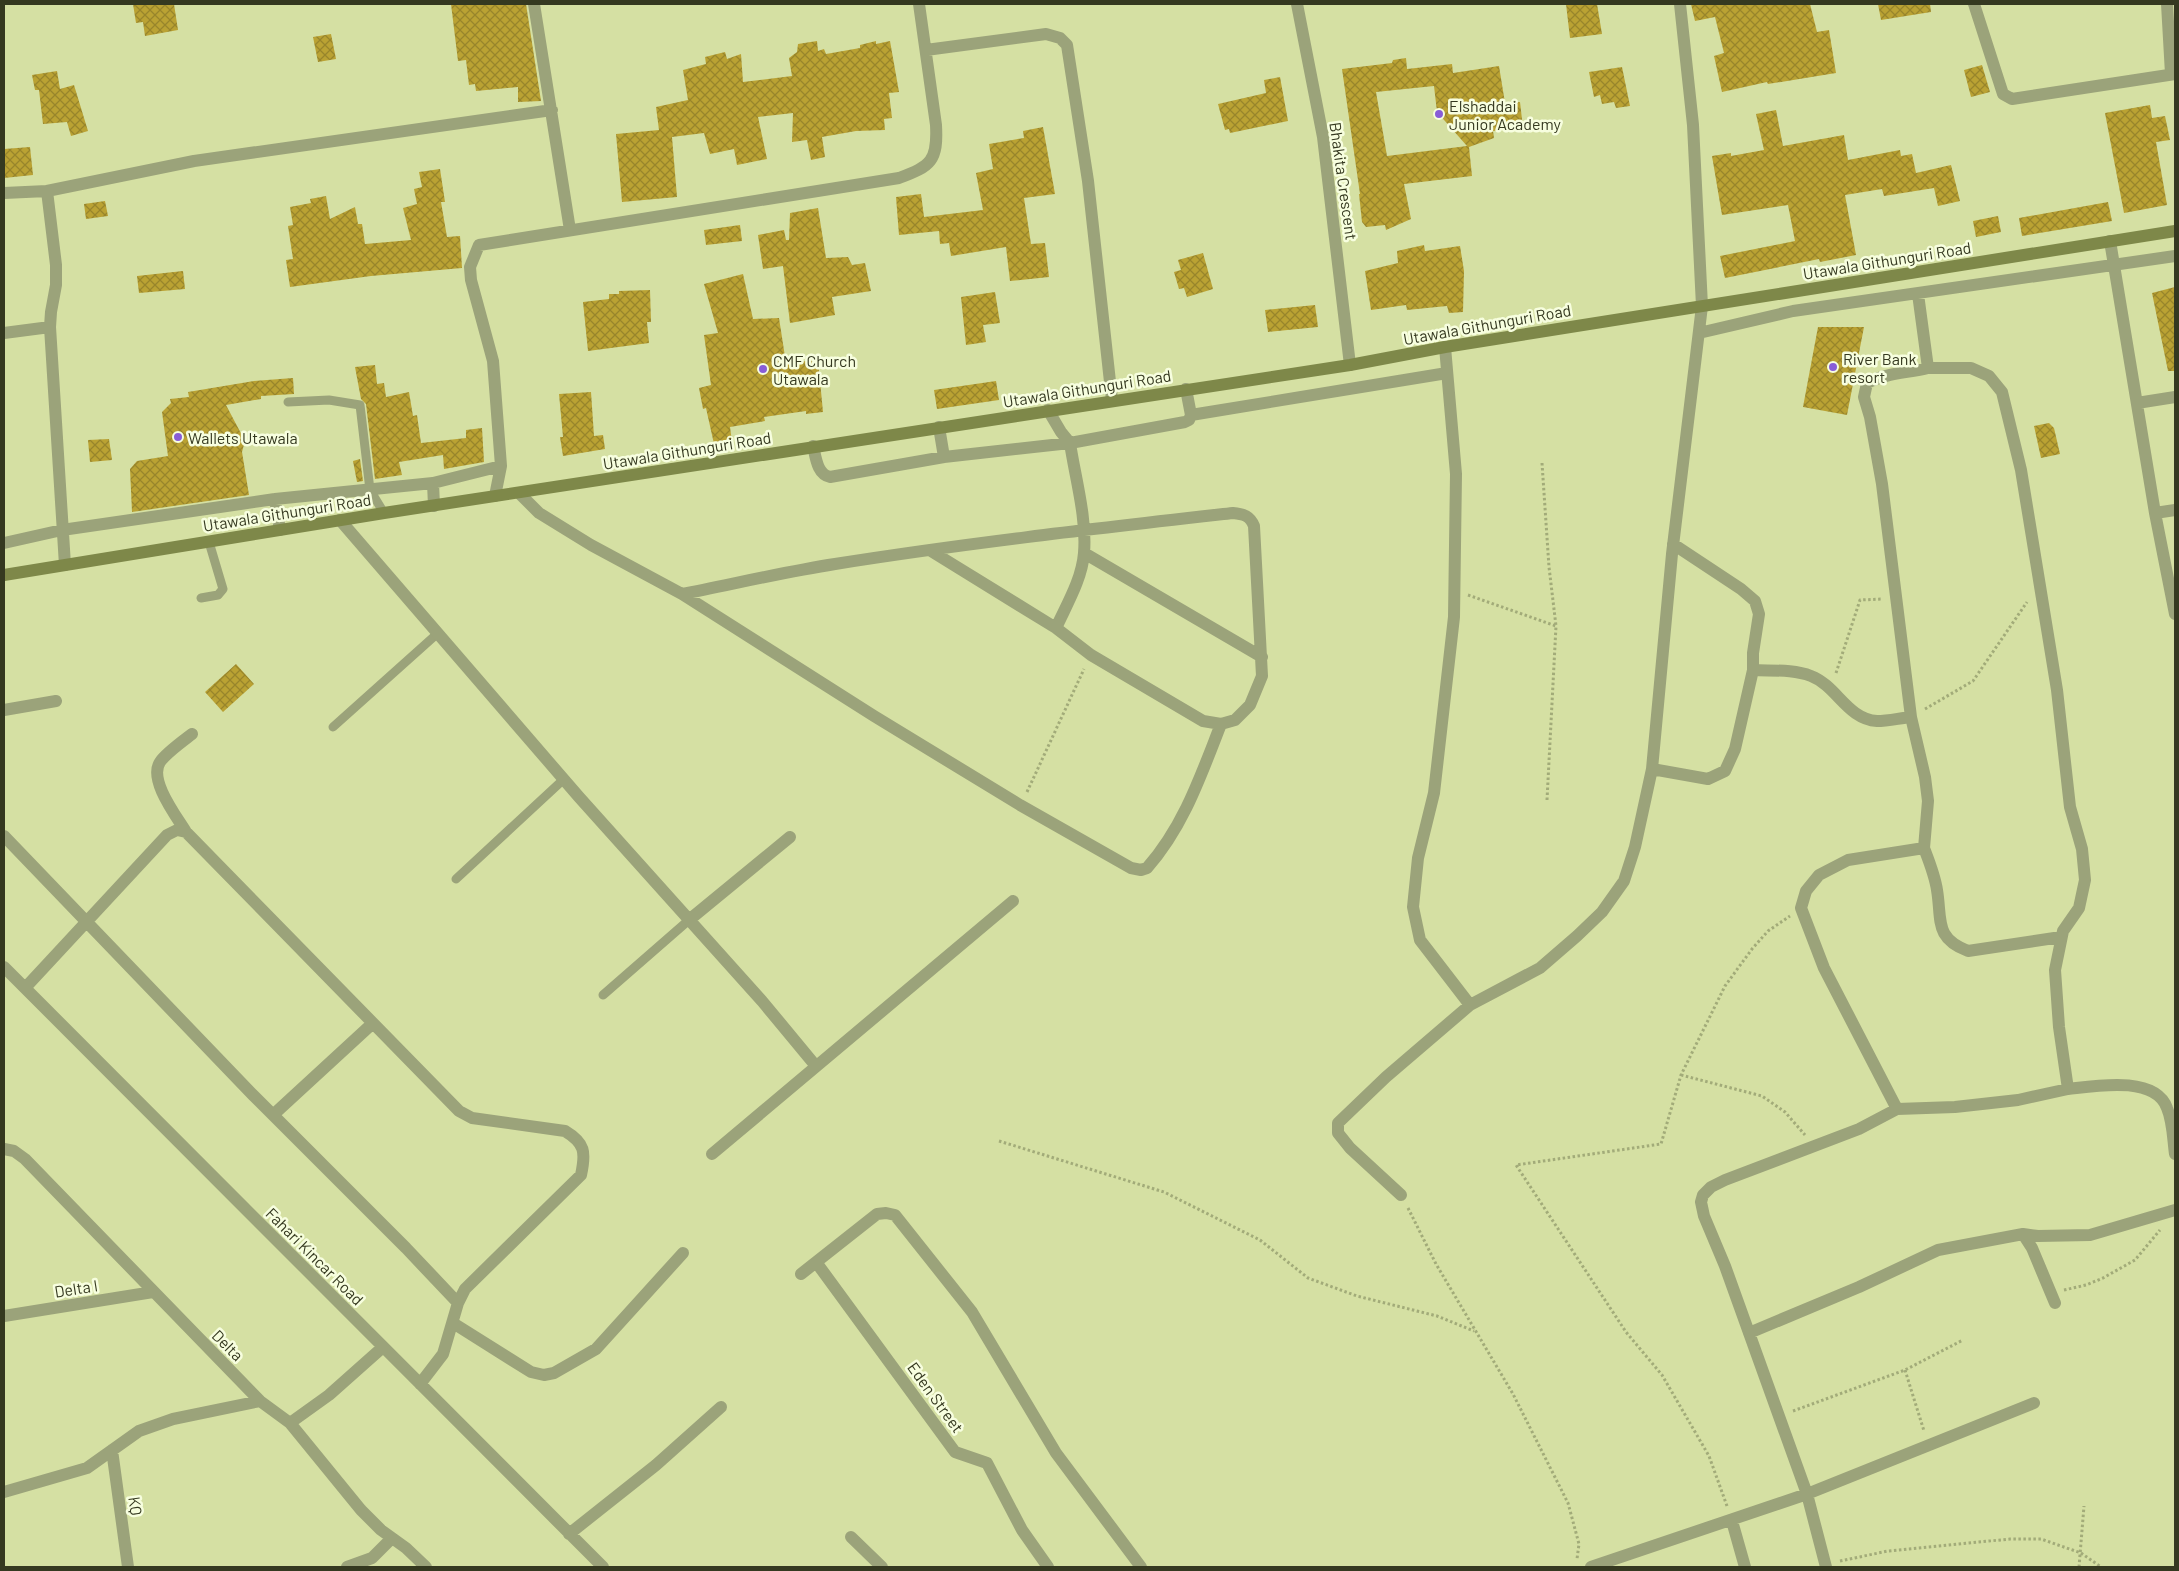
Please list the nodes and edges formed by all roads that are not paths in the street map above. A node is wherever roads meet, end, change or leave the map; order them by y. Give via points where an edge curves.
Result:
1 (534, 4) edge
2 (919, 4) edge
3 (1297, 4) edge
4 (1680, 4) edge
5 (1974, 4) edge
6 (2167, 4) edge
7 (926, 50) junction
8 (2173, 74) edge
9 (552, 110) junction
10 (47, 191) junction
11 (4, 193) edge
12 (570, 230) junction
13 (2175, 230) edge
14 (2110, 241) junction
15 (2175, 256) edge
16 (2114, 266) junction
17 (1918, 294) junction
18 (1702, 306) junction
19 (50, 327) junction
20 (1698, 332) junction
21 (4, 333) edge
22 (1445, 347) junction
23 (1350, 365) junction
24 (1928, 368) junction
25 (1447, 374) junction
26 (1186, 389) junction
27 (2175, 396) edge
28 (1112, 400) junction
29 (288, 402) dead end
30 (2137, 403) junction
31 (1048, 410) junction
32 (1191, 415) junction
33 (939, 427) junction
34 (1070, 443) junction
35 (813, 446) junction
36 (944, 457) junction
37 (501, 466) junction
38 (433, 483) junction
39 (370, 490) junction
40 (519, 493) junction
41 (495, 496) junction
42 (275, 499) junction
43 (434, 506) junction
44 (2175, 510) edge
45 (384, 513) junction
46 (2155, 513) junction
47 (340, 520) junction
48 (62, 530) junction
49 (280, 530) junction
50 (1084, 530) junction
51 (209, 542) junction
52 (4, 543) edge
53 (1673, 544) junction
54 (931, 551) junction
55 (1084, 553) junction
56 (66, 565) junction
57 (4, 575) edge
58 (682, 594) junction
59 (201, 598) dead end
60 (2175, 614) edge
61 (1056, 628) junction
62 (438, 633) junction
63 (1262, 657) junction
64 (1753, 670) junction
65 (56, 701) dead end
66 (4, 710) edge
67 (1912, 717) junction
68 (1221, 724) junction
69 (333, 727) dead end
70 (192, 734) dead end
71 (1652, 769) junction
72 (564, 779) junction
73 (186, 832) junction
74 (4, 836) edge
75 (790, 837) dead end
76 (1924, 848) junction
77 (456, 879) dead end
78 (1013, 901) dead end
79 (689, 920) junction
80 (86, 922) junction
81 (2061, 937) junction
82 (4, 967) edge
83 (25, 988) junction
84 (603, 994) dead end
85 (1470, 1005) junction
86 (373, 1023) junction
87 (815, 1066) junction
88 (2068, 1089) junction
89 (1897, 1109) junction
90 (273, 1115) junction
91 (4, 1149) edge
92 (712, 1154) dead end
93 (2175, 1154) edge
94 (1403, 1198) road end
95 (2175, 1210) edge
96 (2023, 1234) junction
97 (683, 1253) dead end
98 (816, 1262) junction
99 (801, 1274) dead end
100 (153, 1292) junction
101 (2053, 1298) road end
102 (458, 1303) junction
103 (4, 1316) edge
104 (453, 1323) junction
105 (1749, 1333) junction
106 (383, 1347) junction
107 (420, 1384) junction
108 (260, 1401) junction
109 (2034, 1403) dead end
110 (721, 1407) dead end
111 (290, 1423) junction
112 (112, 1450) junction
113 (4, 1492) edge
114 (1807, 1494) junction
115 (1732, 1521) junction
116 (569, 1534) junction
117 (851, 1537) dead end
118 (392, 1538) junction
119 (1825, 1566) edge
120 (128, 1567) edge
121 (347, 1567) edge
122 (426, 1567) edge
123 (603, 1567) edge
124 (882, 1567) edge
125 (1048, 1567) edge
126 (1141, 1567) edge
127 (1591, 1567) edge
128 (1745, 1567) edge

1 - 9 street
2 - 7 street
3 - 23 street, Bhakita Crescent via 1323,137
4 - 18 street via 1693,125
5 - 8 street via 2006,97 2012,99
6 - 8 street
7 - 12 street via 937,145 931,160 922,170 899,178
7 - 28 street via 1046,34 1067,44 1088,181
9 - 10 street via 194,160
9 - 12 street
10 - 11 street
10 - 19 street via 56,275
12 - 37 street via 479,244 470,267 493,361
13 - 14 street, Utawala Githunguri Road
14 - 16 street
14 - 18 street, Utawala Githunguri Road
15 - 16 street
16 - 17 street
16 - 30 street
17 - 20 street via 1793,311
17 - 24 street
18 - 20 street
18 - 22 street, Utawala Githunguri Road
19 - 21 street
19 - 48 street
20 - 53 street
22 - 23 street, Utawala Githunguri Road
22 - 25 street
23 - 26 street, Utawala Githunguri Road
24 - 67 street via 1878,377 1867,383 1864,397 1882,484
24 - 81 street via 1971,368 1989,376 2002,392 2021,470 2058,690 2070,807 2082,849 2085,880 2079,908
25 - 32 street
25 - 85 street via 1456,474 1456,590 1434,793 1418,858 1413,907 1420,940
26 - 28 street, Utawala Githunguri Road
26 - 32 street
27 - 30 street
28 - 31 street, Utawala Githunguri Road
29 - 39 lane via 329,400 360,406
30 - 46 street
31 - 33 street, Utawala Githunguri Road
31 - 34 street
32 - 34 street via 1185,422
33 - 35 street, Utawala Githunguri Road
33 - 36 street
34 - 36 street
34 - 50 street
35 - 36 street via 820,471 830,477
35 - 40 street, Utawala Githunguri Road
37 - 38 street
37 - 41 street
38 - 39 street
38 - 43 street
39 - 42 street
39 - 45 lane
40 - 41 street, Utawala Githunguri Road
40 - 58 street via 539,513 591,546
41 - 43 street, Utawala Githunguri Road
42 - 48 street
42 - 49 street
43 - 45 street, Utawala Githunguri Road
44 - 46 street
45 - 47 street, Utawala Githunguri Road
46 - 60 street
47 - 49 street, Utawala Githunguri Road
47 - 62 street
48 - 52 street
48 - 56 street
49 - 51 street, Utawala Githunguri Road
50 - 54 street
50 - 55 street
50 - 63 street via 1233,513 1251,518
51 - 56 street, Utawala Githunguri Road
51 - 59 lane via 223,589 218,595
53 - 64 street via 1755,601 1759,614
53 - 71 street
54 - 58 street via 834,564
54 - 61 street
55 - 61 street via 1077,582
55 - 63 street
56 - 57 street, Utawala Githunguri Road
58 - 68 street via 874,716 1131,868 1147,868 1173,835 1192,798
61 - 68 street via 1091,655 1203,721
62 - 69 lane
62 - 72 street
63 - 68 street via 1262,676 1250,705 1235,720
64 - 67 street via 1788,671 1811,676 1831,688 1856,715 1876,721
64 - 71 street via 1735,750 1725,771 1708,779
65 - 66 street
67 - 76 street via 1928,801
70 - 73 street via 159,762 157,774 161,791
71 - 85 street via 1636,847 1624,881 1602,912 1540,968
72 - 77 lane
72 - 79 street
73 - 80 street via 177,830 167,835
73 - 86 street
74 - 80 street
75 - 79 street
76 - 81 street via 1937,888 1941,929 1954,945 1968,951
76 - 89 street via 1848,860 1819,876 1806,891 1801,908 1824,968
78 - 87 street
79 - 84 lane
79 - 87 street
80 - 83 street
80 - 90 street
81 - 88 street via 2055,970
82 - 83 street, Fahari Kincar Road
83 - 106 street, Fahari Kincar Road
85 - 94 street via 1338,1122 1338,1133 1350,1148
86 - 90 street
86 - 102 street via 459,1111 472,1118 565,1131 578,1139 583,1150 581,1174 465,1289
87 - 92 street
88 - 89 street via 2018,1100
88 - 93 street via 2106,1085 2156,1092 2167,1108
89 - 105 street via 1859,1129 1725,1180 1703,1196 1704,1216
90 - 102 street
91 - 100 street, Delta via 25,1158
95 - 96 street via 2090,1235
96 - 101 street
96 - 105 street via 1938,1250
97 - 104 street via 596,1348 554,1373 531,1372
98 - 99 street
98 - 125 street, Eden Street via 956,1452 987,1463 1022,1530
98 - 126 street via 877,1214 895,1215 972,1312 1056,1453
100 - 103 street, Delta I
100 - 108 street, Delta
102 - 104 street
104 - 107 street via 443,1354
105 - 114 street
106 - 107 street, Fahari Kincar Road
106 - 111 street via 329,1395
107 - 116 street, Fahari Kincar Road
108 - 111 street, Delta
108 - 112 street via 174,1419 138,1431
109 - 114 street
110 - 116 street via 656,1466
111 - 118 street, Delta via 361,1510
112 - 113 street via 87,1468
112 - 120 street, KQ
114 - 115 street
114 - 119 street
115 - 127 street
115 - 128 street
116 - 123 street, Fahari Kincar Road
117 - 124 street
118 - 121 street via 372,1558
118 - 122 street, Delta

